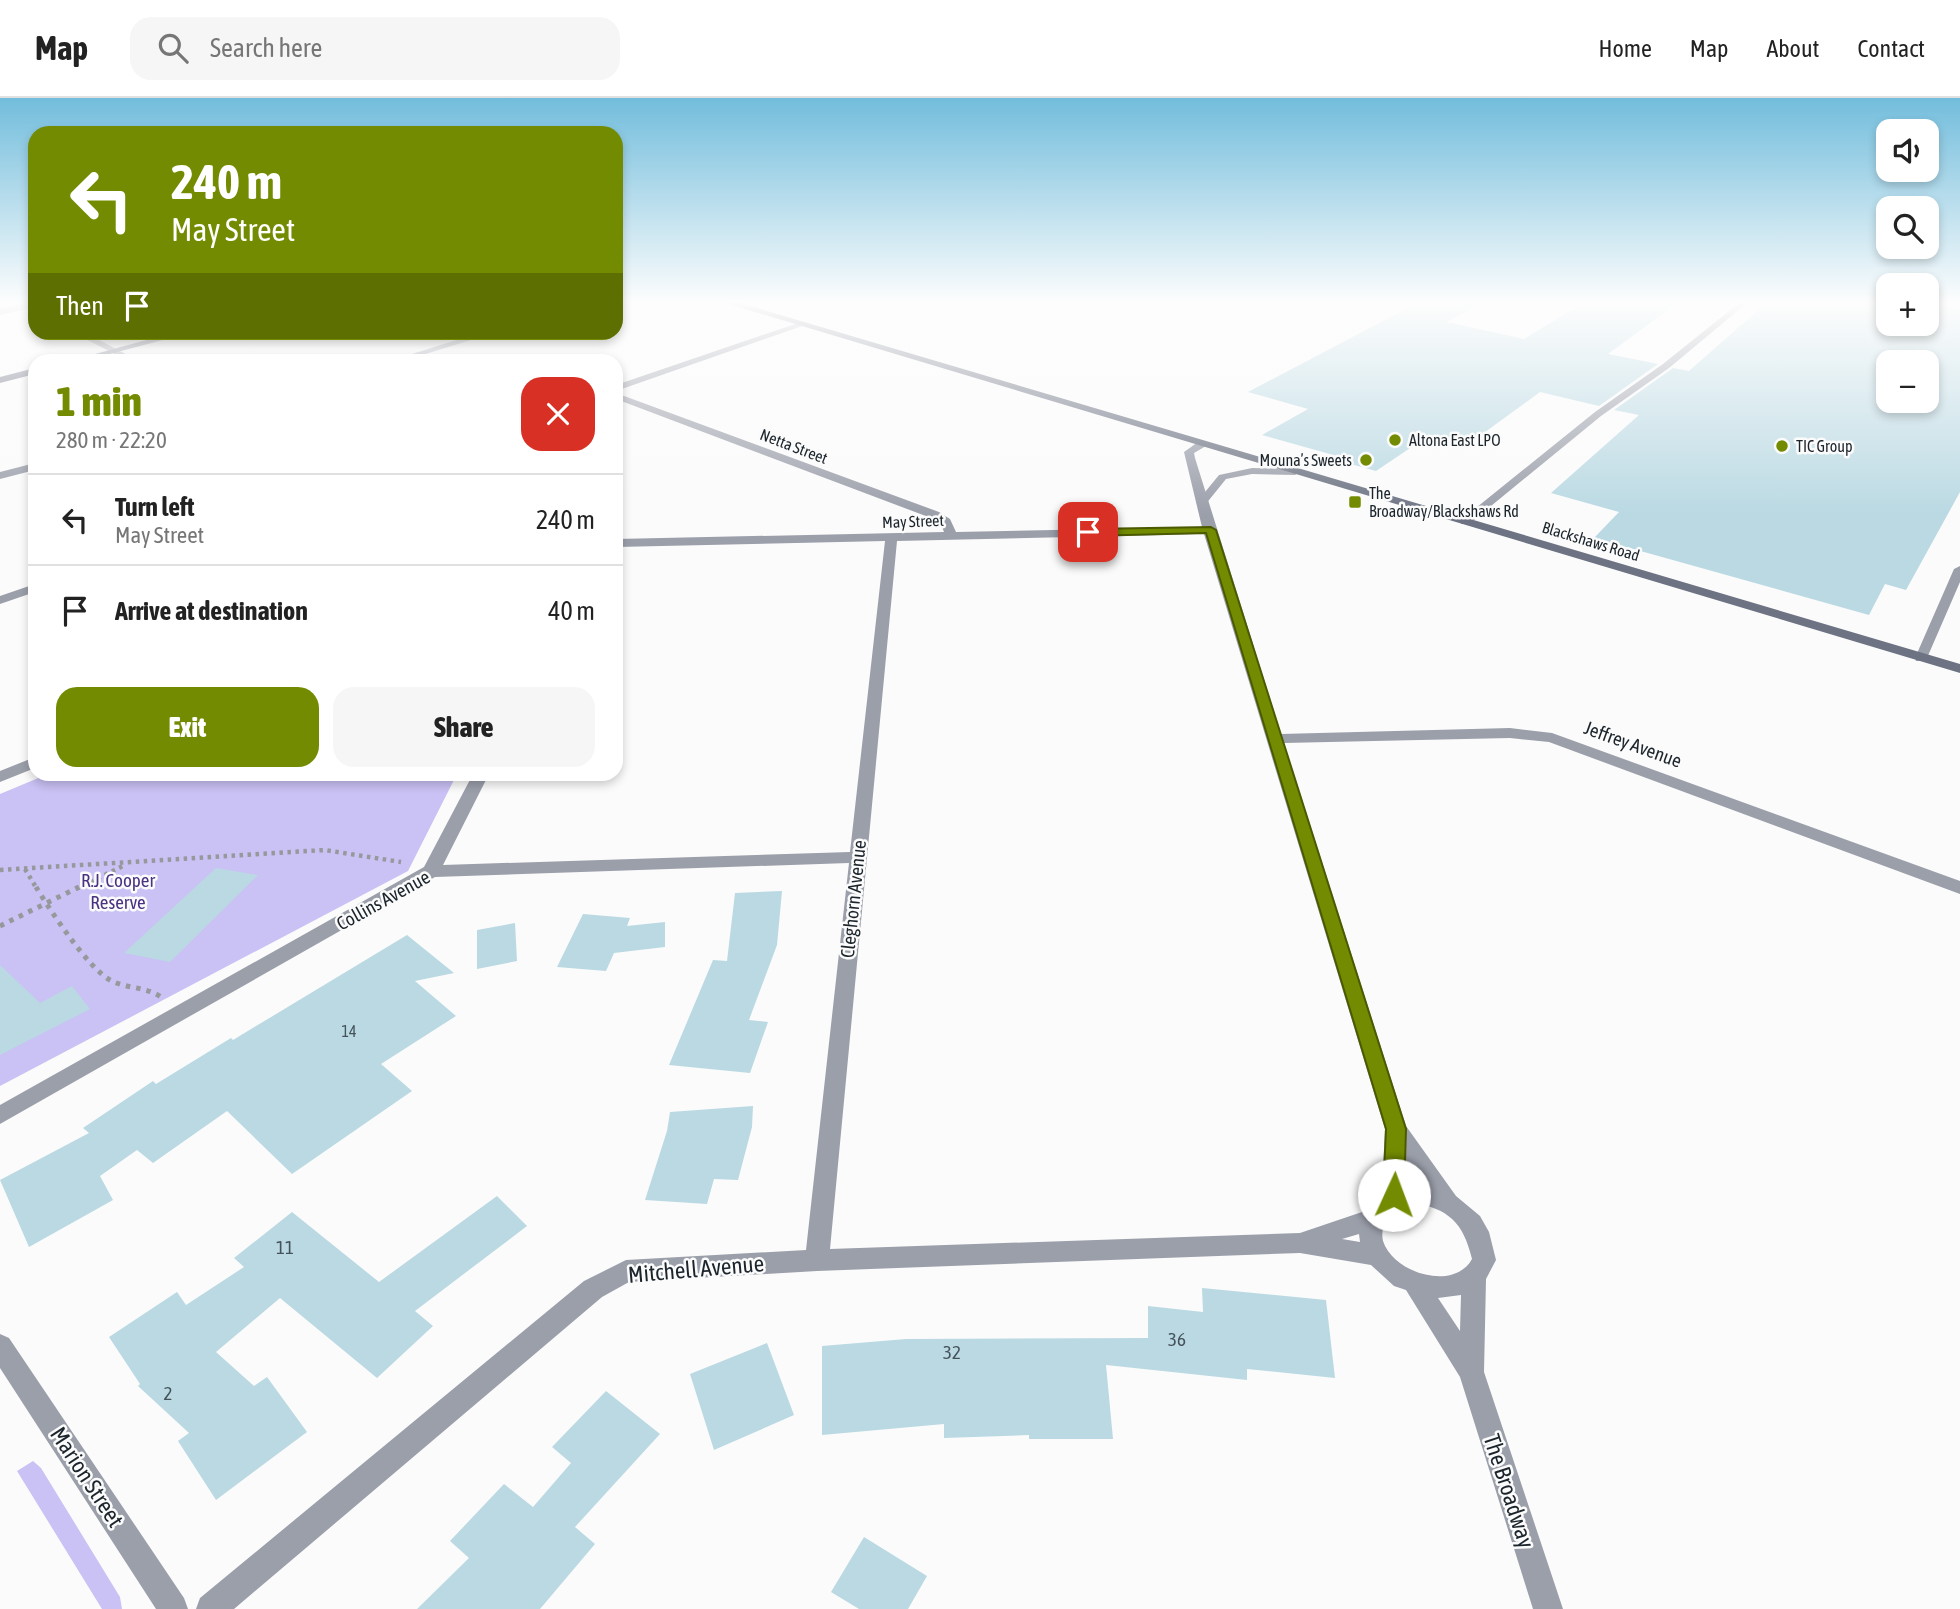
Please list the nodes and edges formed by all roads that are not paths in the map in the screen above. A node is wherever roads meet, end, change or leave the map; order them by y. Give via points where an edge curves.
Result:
1 (25, 374) edge
2 (659, 374) edge
3 (964, 374) edge
4 (1655, 374) edge
5 (0, 380) edge
6 (623, 386) edge
7 (623, 399) edge
8 (1202, 444) junction
9 (28, 468) edge
10 (1295, 472) junction
11 (0, 477) edge
12 (1201, 503) junction
13 (1465, 522) junction
14 (1211, 530) junction
15 (951, 535) junction
16 (891, 538) junction
17 (623, 543) edge
18 (1960, 569) edge
19 (28, 590) edge
20 (0, 600) edge
21 (1921, 658) junction
22 (1960, 670) edge
23 (1275, 739) junction
24 (28, 765) edge
25 (0, 777) edge
26 (477, 781) edge
27 (857, 858) junction
28 (434, 867) junction
29 (1960, 888) edge
30 (0, 1115) edge
31 (1396, 1129) junction
32 (1394, 1195) junction
33 (1448, 1203) junction
34 (1369, 1220) junction
35 (1300, 1243) junction
36 (1378, 1256) junction
37 (817, 1260) junction
38 (1474, 1278) junction
39 (1416, 1285) junction
40 (0, 1346) edge
41 (1471, 1373) junction
42 (173, 1609) edge
43 (211, 1609) edge
44 (1548, 1609) edge

1 - 5 main road
2 - 6 street
3 - 8 main road, Blackshaws Road
4 - 13 lane
7 - 15 street, Netta Street via 935,515 946,522
8 - 10 main road, Blackshaws Road
8 - 12 street via 1189,452
9 - 11 street
10 - 12 lane via 1252,471 1223,477
10 - 13 main road, Blackshaws Road
12 - 14 street
13 - 21 main road, Blackshaws Road
14 - 15 street, May Street
14 - 23 street
15 - 16 street, May Street
16 - 17 street, May Street
16 - 27 street, Cleghorn Avenue
18 - 21 lane
19 - 20 street
21 - 22 main road, Blackshaws Road
23 - 29 street, Jeffrey Avenue via 1510,733 1552,738
23 - 31 street
24 - 25 street
26 - 28 street
27 - 28 street, Collins Avenue
27 - 37 street, Cleghorn Avenue
28 - 30 street, Collins Avenue
31 - 32 street
31 - 33 street
32 - 33 street via 1411,1192
32 - 34 street via 1374,1209
33 - 38 street via 1473,1225 1480,1239 1483,1253
34 - 35 street, Mitchell Avenue
34 - 36 street via 1371,1244
35 - 36 street, Mitchell Avenue
35 - 37 street, Mitchell Avenue
36 - 39 street
37 - 43 street, Mitchell Avenue via 626,1271 593,1289
38 - 39 street via 1449,1289
38 - 41 street, The Broadway
39 - 41 street, The Broadway
40 - 42 street, Marion Street
41 - 44 street, The Broadway

